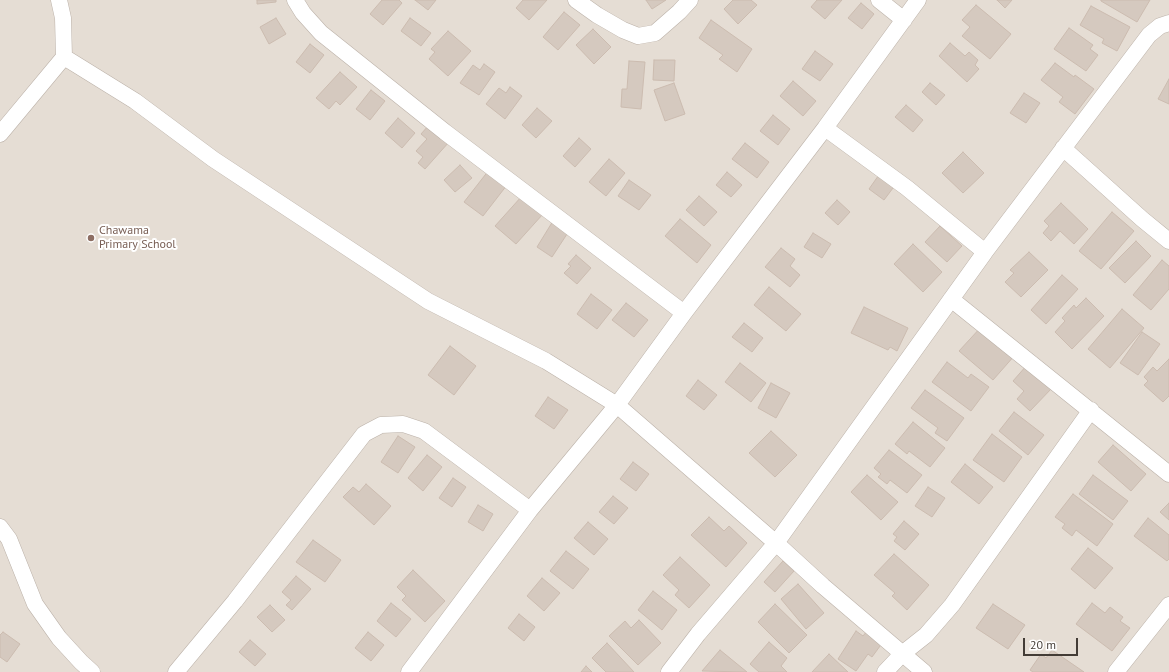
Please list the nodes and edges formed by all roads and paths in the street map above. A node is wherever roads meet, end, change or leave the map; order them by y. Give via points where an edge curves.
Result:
1 (59, 0) edge
2 (295, 0) edge
3 (576, 0) edge
4 (690, 0) edge
5 (879, 0) edge
6 (918, 0) edge
7 (904, 20) junction
8 (1169, 23) edge
9 (64, 57) junction
10 (825, 128) junction
11 (0, 134) edge
12 (1063, 148) junction
13 (1169, 241) edge
14 (985, 252) junction
15 (951, 299) junction
16 (684, 313) junction
17 (617, 405) junction
18 (1091, 410) junction
19 (1169, 474) edge
20 (530, 510) junction
21 (0, 527) edge
22 (776, 543) junction
23 (1169, 605) edge
24 (902, 654) junction
25 (92, 672) edge
26 (176, 672) edge
27 (409, 672) edge
28 (669, 672) edge
29 (885, 672) edge
30 (924, 672) edge
31 (1116, 672) edge

1 - 9 street via 63,18
2 - 16 street via 321,33 445,132
3 - 4 street via 597,15 638,36 655,33
5 - 7 street
6 - 7 street
7 - 10 street
8 - 12 street via 1160,26 1149,35
9 - 11 street
9 - 17 street via 135,101 213,159 428,301 546,360
10 - 14 street via 907,188
10 - 16 street
12 - 13 street
12 - 14 street
14 - 15 street
15 - 18 street
15 - 22 street
16 - 17 street
17 - 20 street
17 - 22 street
18 - 19 street
18 - 24 street via 952,605 926,635
20 - 26 street via 424,431 403,424 381,425 364,434 235,601
20 - 27 street
21 - 25 street via 9,539 35,604 59,638
22 - 24 street
22 - 28 street
23 - 31 street
24 - 29 street
24 - 30 street

